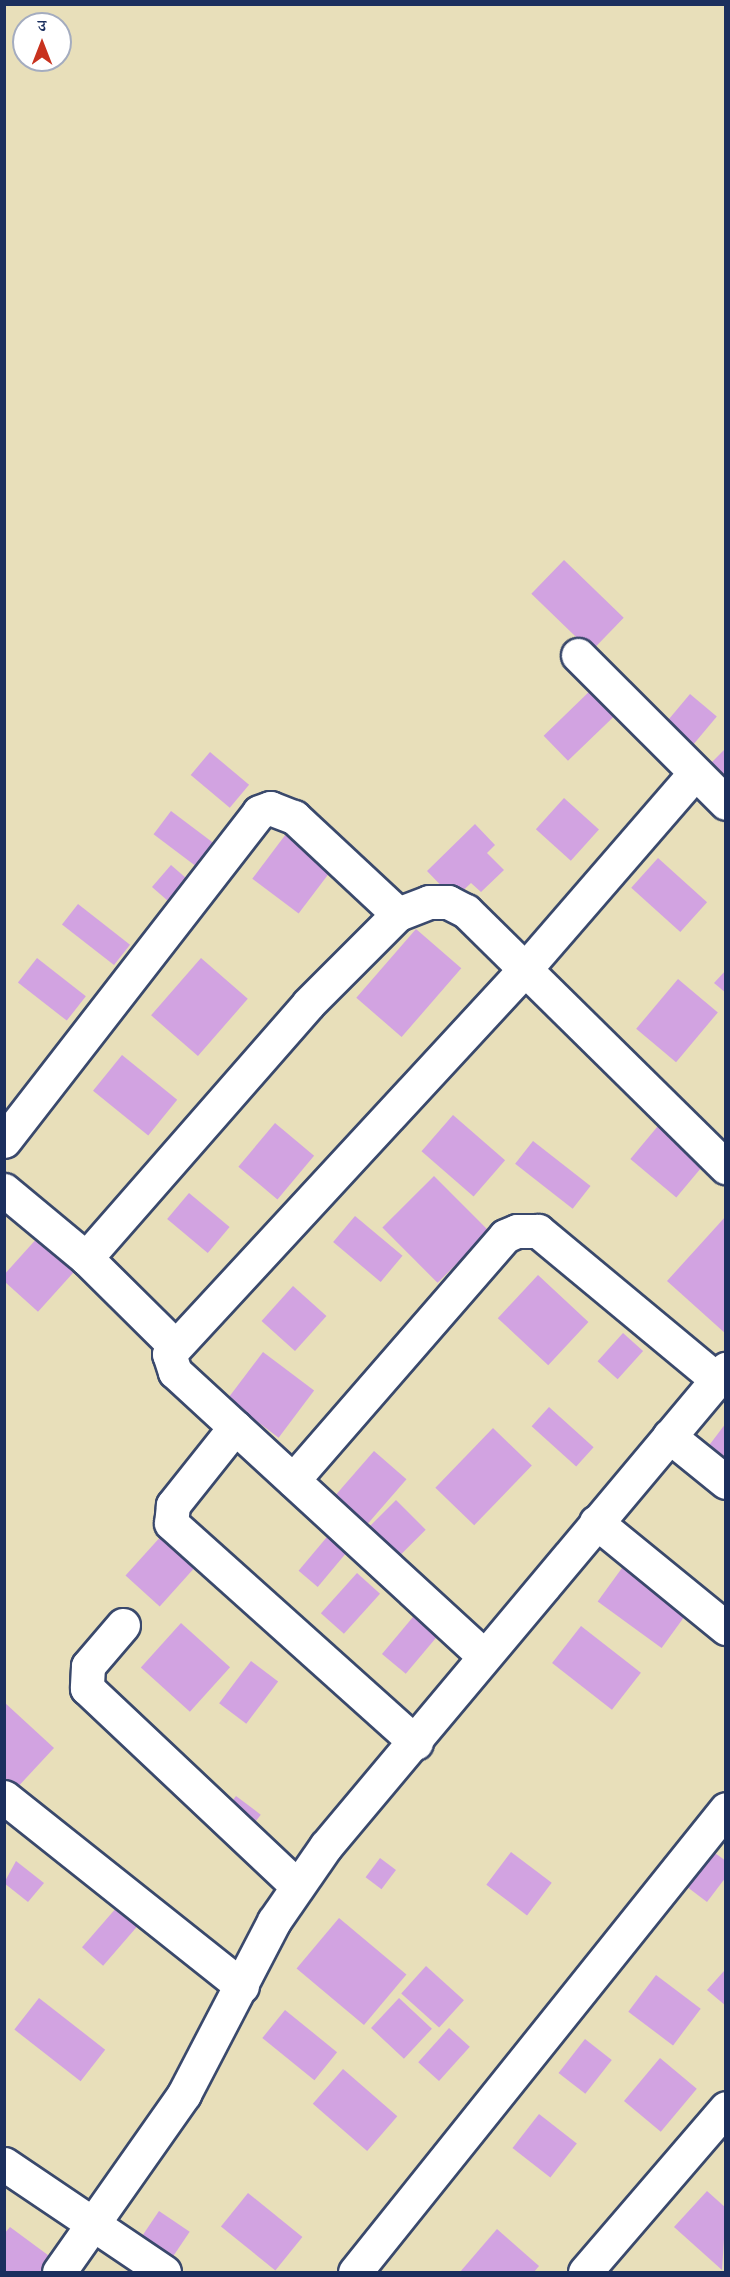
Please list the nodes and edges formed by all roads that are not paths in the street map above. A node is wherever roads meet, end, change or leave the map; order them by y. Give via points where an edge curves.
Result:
1 (578, 656) dead end
2 (695, 773) junction
3 (726, 802) edge
4 (398, 914) junction
5 (526, 968) junction
6 (4, 1140) edge
7 (726, 1167) edge
8 (4, 1190) edge
9 (86, 1258) junction
10 (174, 1344) junction
11 (721, 1374) edge
12 (235, 1427) junction
13 (669, 1436) junction
14 (293, 1480) junction
15 (726, 1482) edge
16 (596, 1522) junction
17 (123, 1625) dead end
18 (726, 1628) edge
19 (484, 1656) junction
20 (416, 1743) junction
21 (4, 1797) edge
22 (726, 1809) edge
23 (297, 1886) junction
24 (242, 1986) junction
25 (726, 2108) edge
26 (4, 2164) edge
27 (94, 2224) junction
28 (59, 2272) edge
29 (164, 2272) edge
30 (355, 2272) edge
31 (585, 2272) edge

1 - 2 street
2 - 3 street
2 - 5 street
4 - 5 street via 429,902 448,902 466,911
4 - 6 street via 294,817 270,808 259,812
4 - 9 street via 308,1004
5 - 7 street
5 - 10 street
8 - 9 street
9 - 10 street
10 - 12 street via 169,1354 175,1372
11 - 13 street
11 - 14 street via 538,1232 517,1231 505,1236
12 - 14 street
12 - 20 street via 173,1505 171,1523
13 - 15 street
13 - 16 street
14 - 19 street
16 - 18 street
16 - 19 street
17 - 23 street via 88,1666 87,1689
19 - 20 street
20 - 23 street
21 - 24 street
22 - 30 street
23 - 24 street
24 - 27 street via 184,2094
25 - 31 street
26 - 27 street
27 - 28 street
27 - 29 street

